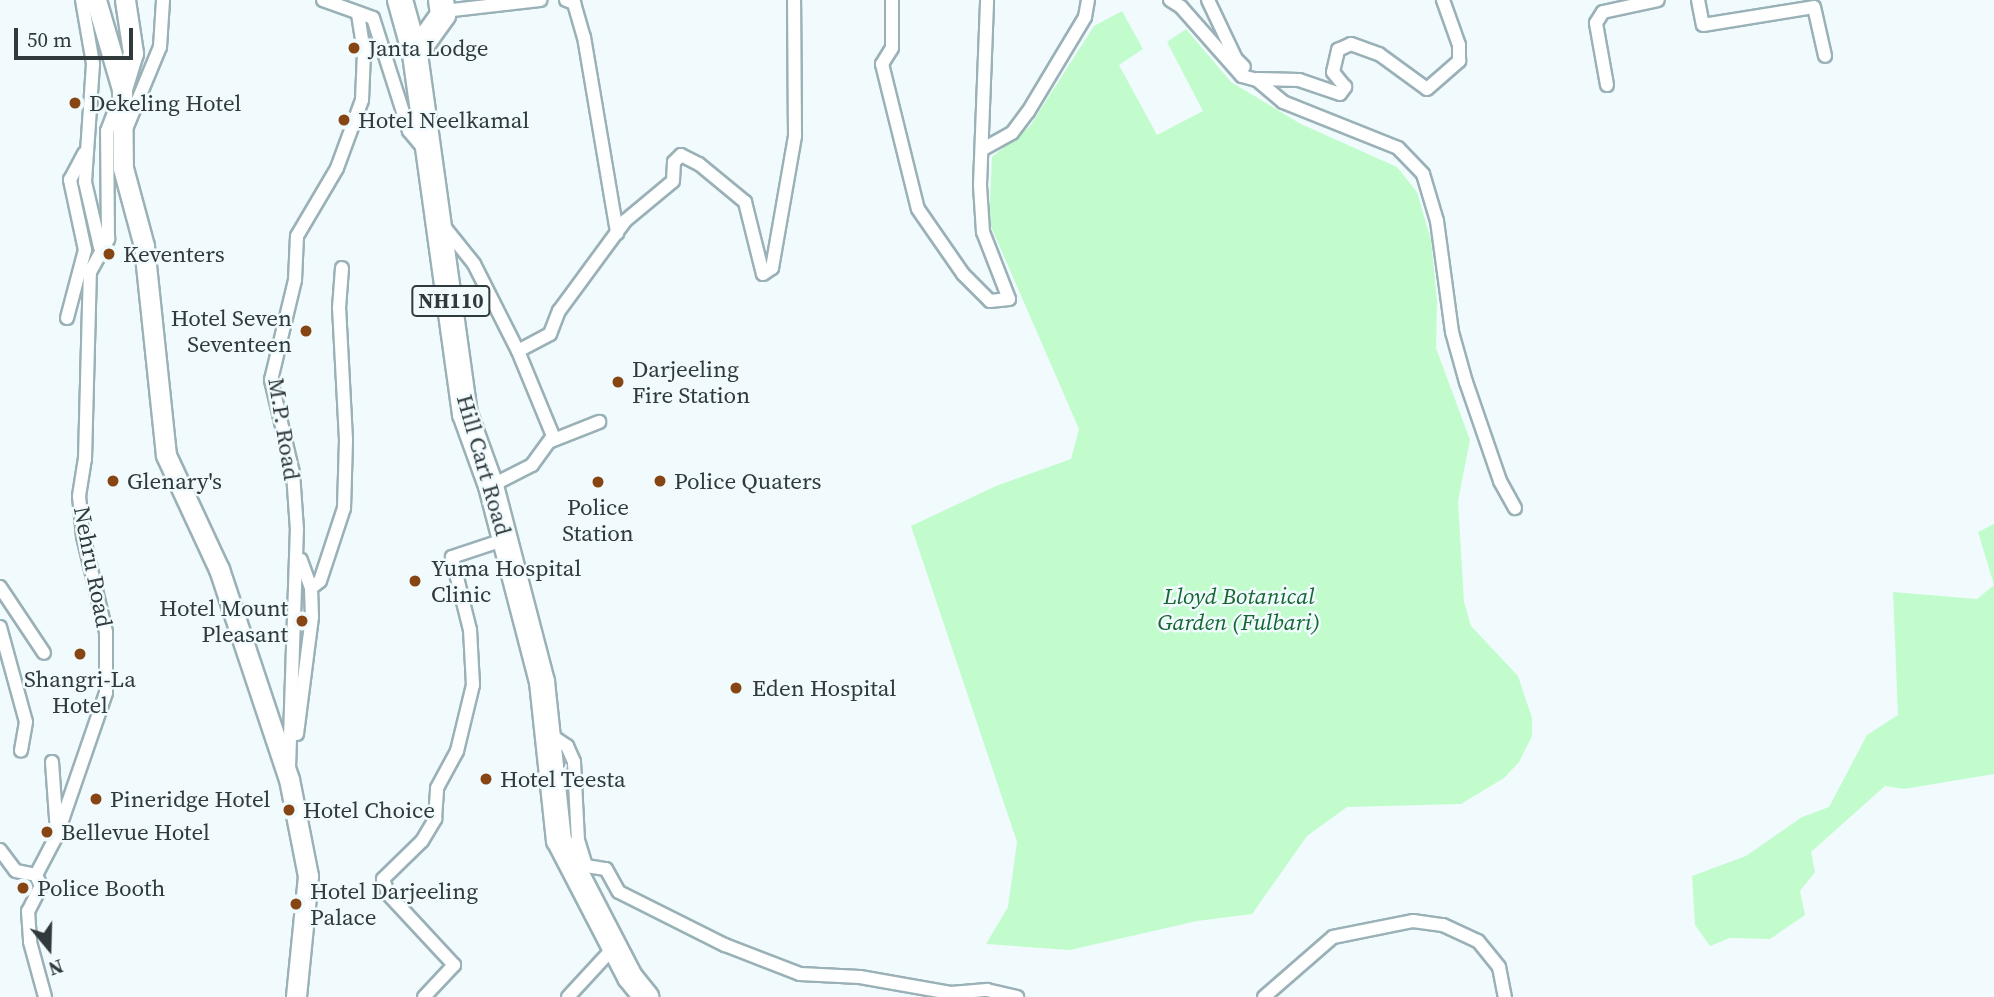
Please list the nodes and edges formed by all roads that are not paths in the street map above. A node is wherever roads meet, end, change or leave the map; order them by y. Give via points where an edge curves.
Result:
1 (82, 0) edge
2 (96, 0) edge
3 (125, 0) edge
4 (163, 0) edge
5 (323, 0) edge
6 (400, 0) edge
7 (540, 0) edge
8 (566, 0) edge
9 (794, 0) edge
10 (892, 0) edge
11 (987, 0) edge
12 (1088, 0) edge
13 (1170, 0) edge
14 (1208, 0) edge
15 (1443, 0) edge
16 (1658, 0) edge
17 (1698, 0) edge
18 (447, 6) edge
19 (358, 13) junction
20 (415, 56) junction
21 (1825, 56) dead end
22 (1257, 80) junction
23 (1607, 85) dead end
24 (122, 89) junction
25 (121, 144) junction
26 (983, 149) junction
27 (430, 153) junction
28 (85, 154) junction
29 (442, 224) junction
30 (617, 233) junction
31 (100, 247) junction
32 (342, 268) dead end
33 (67, 318) dead end
34 (518, 351) junction
35 (599, 422) dead end
36 (551, 441) junction
37 (491, 486) junction
38 (1515, 508) dead end
39 (506, 540) junction
40 (297, 547) junction
41 (0, 587) edge
42 (311, 587) junction
43 (0, 627) edge
44 (44, 653) dead end
45 (549, 734) junction
46 (21, 751) dead end
47 (52, 762) dead end
48 (289, 779) junction
49 (57, 835) junction
50 (0, 850) edge
51 (36, 874) junction
52 (615, 946) junction
53 (45, 997) edge
54 (296, 997) edge
55 (425, 997) edge
56 (568, 997) edge
57 (646, 997) edge
58 (1017, 997) edge
59 (1264, 997) edge
60 (1505, 997) edge

1 - 28 street via 93,64 92,125
2 - 24 main road
3 - 24 main road via 133,53
4 - 25 street via 160,47
5 - 19 street
6 - 20 highway, Hill Cart Road
7 - 18 street
8 - 30 street via 574,3 584,37
9 - 30 street via 795,136 772,268 763,274 745,202 699,163 681,155 674,162 673,181
10 - 26 street via 892,48 882,64 918,209 963,274 990,301 1009,299 984,232
11 - 26 street
12 - 26 street via 1085,17 1028,113 1012,133
13 - 22 street via 1242,76
14 - 22 street via 1236,59
15 - 22 street via 1459,45 1459,61 1427,89 1379,54 1351,44 1338,50 1333,72 1345,88 1340,94 1299,80
16 - 23 street via 1603,12 1596,23
17 - 21 street via 1703,25 1814,7
18 - 20 highway
19 - 27 street via 373,18 409,131 414,142
19 - 40 street, M.P. Road via 364,52 362,100 337,168 297,236 295,280 271,380 293,474
20 - 27 highway, Hill Cart Road / NH110
22 - 38 street via 1283,102 1398,148 1423,174 1437,221 1452,332 1465,382 1500,481
24 - 25 main road
24 - 31 street, Nehru Road via 107,131 108,239
25 - 48 main road via 144,246 166,455 219,569
27 - 29 highway, Hill Cart Road / NH110
28 - 31 street via 85,182
28 - 33 street via 70,180 85,250
29 - 34 street via 465,248
29 - 37 highway, Hill Cart Road / NH110 via 466,414
30 - 34 street via 559,311 550,334
31 - 49 street, Nehru Road via 90,272 85,459 79,496 83,536 106,632 106,693
32 - 42 street via 344,508 320,581
34 - 36 street via 553,436
35 - 36 street
36 - 37 street via 532,465
37 - 39 highway, Hill Cart Road / NH110
39 - 45 highway, Hill Cart Road / NH110 via 542,682
39 - 55 street via 452,557 470,630 473,685 457,751 437,788 435,819 422,841 383,879 389,895 454,965
40 - 42 street
40 - 48 street, M.P. Road
41 - 44 street
42 - 48 street via 308,672
43 - 46 street via 26,722
45 - 52 highway, Hill Cart Road / NH110 via 552,806 559,840
45 - 58 street via 567,746 573,762 578,840 586,866 606,869 619,891 725,946 800,974 860,976 951,993 987,990
47 - 49 street
48 - 54 main road via 308,876
49 - 51 street, Nehru Road
50 - 51 street via 16,871
51 - 53 street via 41,886 28,911 30,942
52 - 56 street
52 - 57 highway, Hill Cart Road / NH110
59 - 60 street via 1333,937 1413,921 1443,925 1478,941 1499,967

